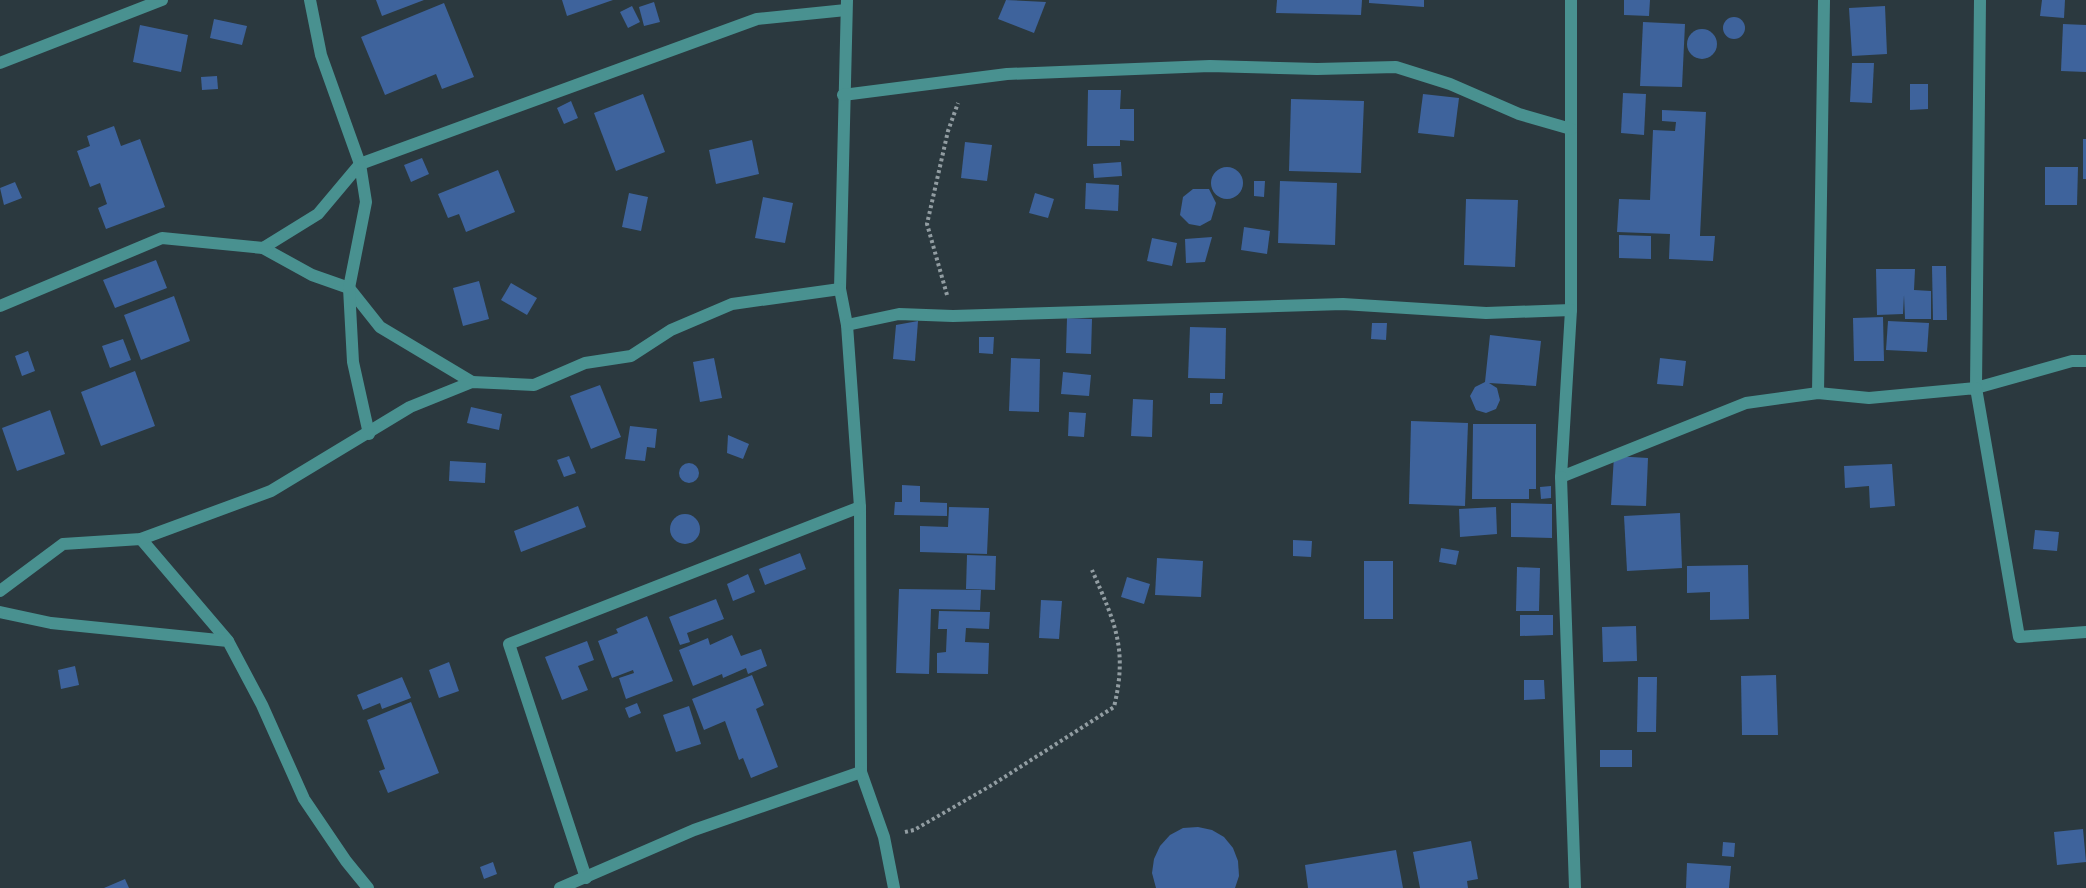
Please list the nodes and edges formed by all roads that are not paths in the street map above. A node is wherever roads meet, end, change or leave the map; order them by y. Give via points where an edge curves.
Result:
1 (162, 0) edge
2 (310, 0) edge
3 (1571, 0) edge
4 (1824, 0) edge
5 (1980, 0) edge
6 (846, 5) edge
7 (0, 63) edge
8 (843, 94) junction
9 (1571, 129) junction
10 (360, 164) junction
11 (263, 248) junction
12 (349, 288) junction
13 (840, 289) junction
14 (0, 306) edge
15 (1571, 310) junction
16 (847, 325) junction
17 (2086, 361) edge
18 (472, 382) junction
19 (1976, 388) junction
20 (1818, 393) junction
21 (369, 434) junction
22 (1561, 477) junction
23 (860, 507) junction
24 (141, 538) junction
25 (0, 591) edge
26 (0, 612) edge
27 (2086, 632) edge
28 (228, 641) junction
29 (861, 772) junction
30 (586, 878) junction
31 (368, 888) edge
32 (560, 888) edge
33 (894, 888) edge
34 (1575, 888) edge

1 - 7 street
2 - 10 street via 321,55
3 - 9 street
4 - 20 street
5 - 19 street
6 - 8 street
6 - 10 street via 757,19
8 - 9 street via 1007,74 1210,66 1396,68
8 - 13 street
9 - 15 street
10 - 11 street via 318,214
10 - 12 street via 366,202
11 - 12 street via 312,275
11 - 14 street via 162,238
12 - 18 street via 380,327
12 - 21 street via 353,362
13 - 16 street
13 - 18 street via 732,304 671,330 631,356 585,363 534,385
15 - 16 street via 1486,313 1343,304 953,316 900,314
15 - 22 street
16 - 23 street
17 - 19 street via 2072,361
18 - 21 street via 411,407
19 - 20 street via 1869,398
19 - 27 street via 2019,637
20 - 22 street via 1746,403
21 - 24 street via 271,491
22 - 34 street
23 - 29 street
23 - 30 street via 509,644
24 - 25 street via 63,544
24 - 28 street
26 - 28 street via 51,623
28 - 31 street via 304,799
29 - 30 street via 694,830
29 - 33 street via 884,837
30 - 32 street

